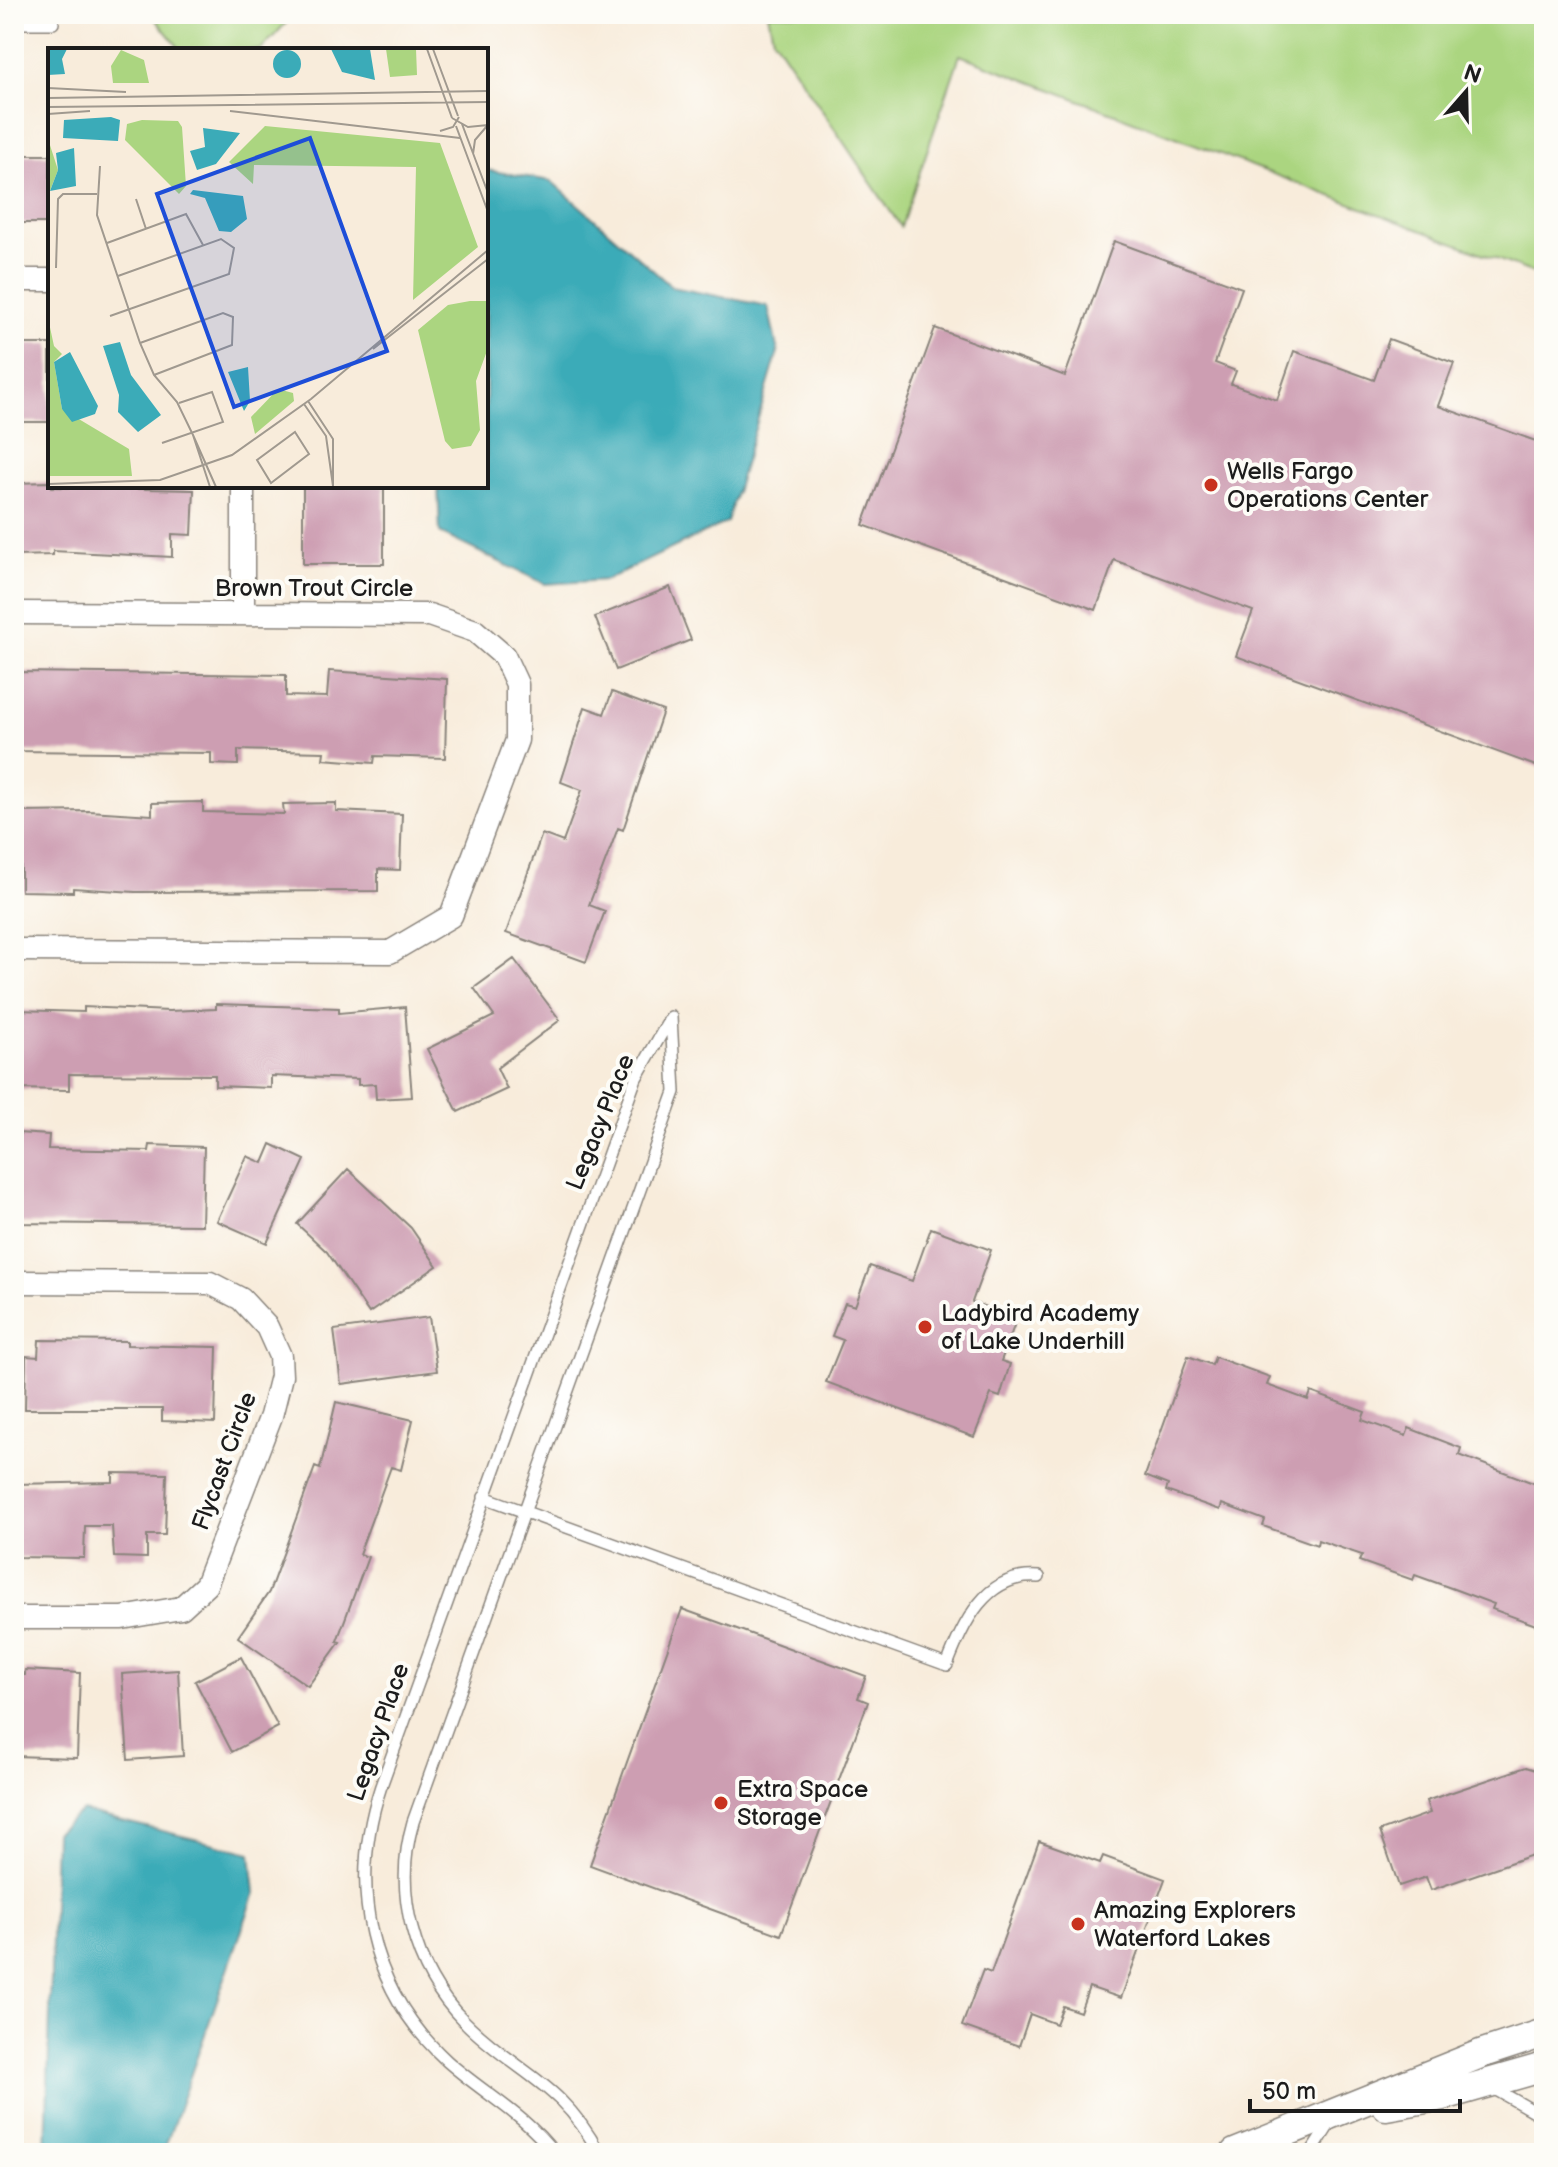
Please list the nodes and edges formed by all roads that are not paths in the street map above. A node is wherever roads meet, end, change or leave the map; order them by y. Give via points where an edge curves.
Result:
1 (14, 23) edge
2 (53, 23) dead end
3 (14, 280) edge
4 (48, 280) edge
5 (243, 488) edge
6 (14, 613) edge
7 (243, 614) junction
8 (14, 950) edge
9 (14, 1282) edge
10 (484, 1497) junction
11 (525, 1511) junction
12 (1039, 1577) dead end
13 (14, 1618) edge
14 (1544, 2033) edge
15 (1544, 2067) edge
16 (1483, 2084) junction
17 (1335, 2116) junction
18 (1544, 2117) edge
19 (554, 2153) edge
20 (599, 2153) edge
21 (1235, 2153) edge
22 (1311, 2153) edge

1 - 2 lane
3 - 4 street
5 - 7 street
6 - 7 street, Brown Trout Circle
7 - 8 street, Brown Trout Circle via 429,615 475,631 504,656 517,684 517,740 451,916 390,952
9 - 13 street, Flycast Circle via 210,1283 241,1299 267,1327 280,1356 281,1376 271,1416 206,1585 181,1608 122,1618
10 - 11 lane
10 - 11 lane, Legacy Place via 636,1078 671,1017 675,1092
10 - 19 lane, Legacy Place via 376,1801 364,1869 366,1914 379,1964 414,2025
11 - 12 lane via 947,1665 964,1624 986,1595 1010,1582
11 - 20 lane, Legacy Place via 413,1822 407,1899 421,1957 444,1999 564,2101
14 - 17 street
15 - 16 street
16 - 17 street
16 - 18 lane
17 - 21 street
17 - 22 lane

